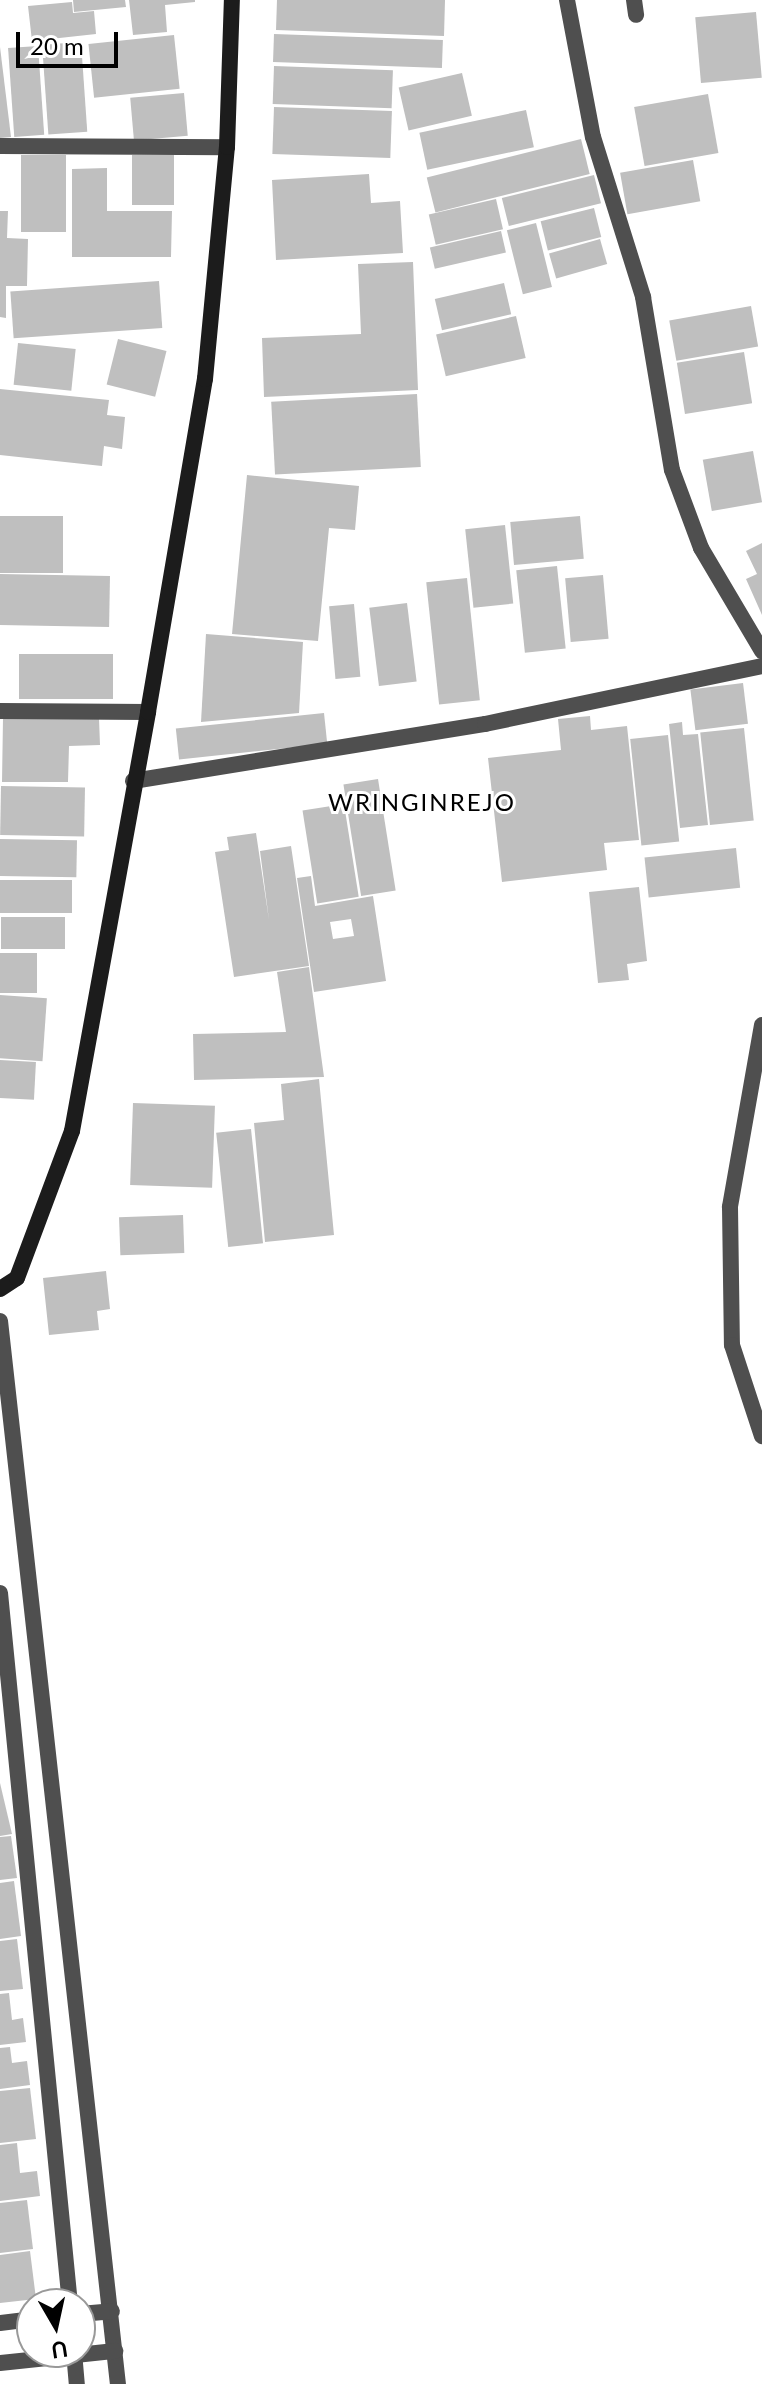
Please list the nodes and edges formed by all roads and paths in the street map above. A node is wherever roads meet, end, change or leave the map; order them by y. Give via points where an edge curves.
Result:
1 (232, 0) edge
2 (567, 0) edge
3 (0, 146) edge
4 (227, 147) junction
5 (762, 651) edge
6 (762, 666) edge
7 (0, 711) edge
8 (148, 712) junction
9 (133, 781) junction
10 (762, 1025) edge
11 (0, 1289) edge
12 (0, 1321) edge
13 (762, 1436) edge
14 (0, 1593) edge
15 (68, 2288) edge
16 (112, 2311) junction
17 (96, 2312) edge
18 (115, 2351) junction
19 (96, 2352) edge
20 (118, 2384) edge

1 - 4 main road
2 - 5 street via 593,137 643,297 672,470 701,548
3 - 4 street
4 - 8 main road via 205,379
6 - 9 street via 485,724
7 - 8 street
8 - 9 main road
9 - 11 main road via 72,1131 17,1278
10 - 13 street via 730,1207 732,1345
12 - 16 street
14 - 15 street
16 - 17 street
16 - 18 street
18 - 19 street
18 - 20 street

